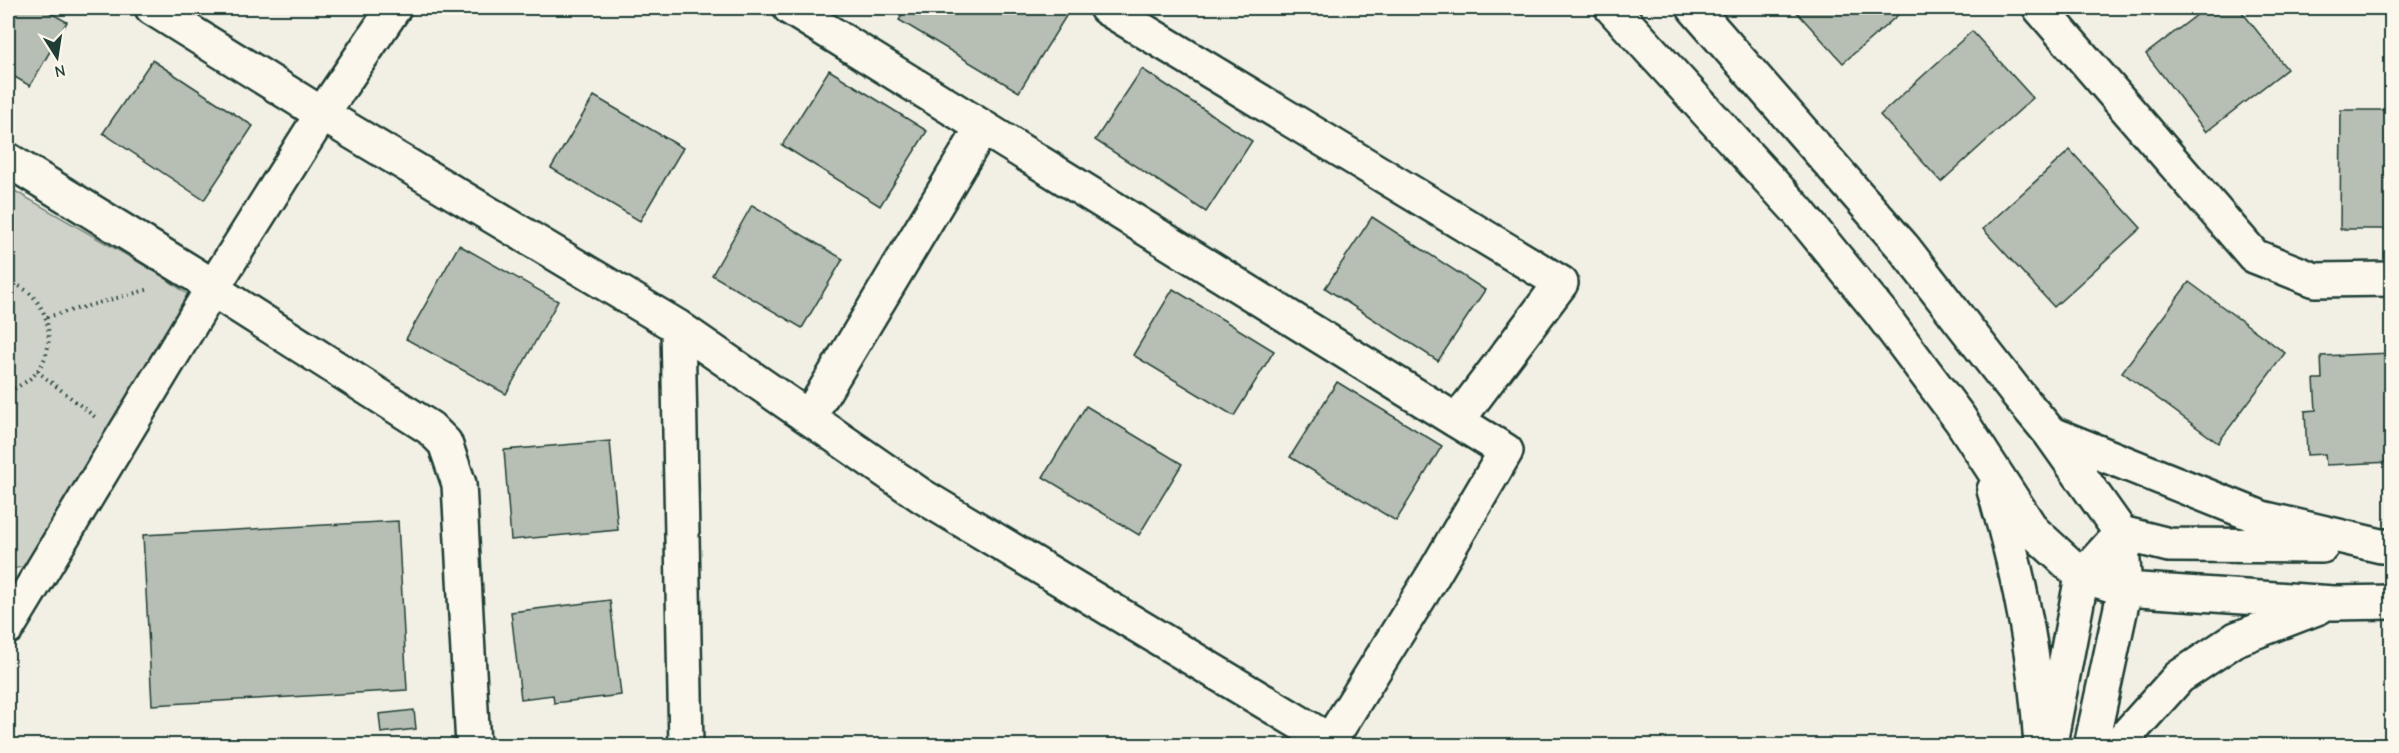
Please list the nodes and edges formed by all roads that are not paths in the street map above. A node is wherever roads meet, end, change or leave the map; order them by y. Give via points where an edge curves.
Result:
1 (152, 8) edge
2 (394, 8) edge
3 (790, 8) edge
4 (1106, 8) edge
5 (1612, 8) edge
6 (1694, 8) edge
7 (2040, 8) edge
8 (322, 114) junction
9 (982, 128) junction
10 (8, 160) edge
11 (2391, 279) edge
12 (204, 283) junction
13 (678, 327) junction
14 (809, 417) junction
15 (1457, 421) junction
16 (2050, 433) junction
17 (1985, 456) junction
18 (2121, 533) junction
19 (2386, 546) edge
20 (2082, 576) junction
21 (2125, 589) junction
22 (17, 591) edge
23 (2391, 602) edge
24 (2334, 603) junction
25 (8, 627) edge
26 (1330, 743) edge
27 (473, 746) edge
28 (686, 746) edge
29 (2041, 746) edge
30 (2049, 746) edge
31 (2091, 746) edge
32 (2117, 746) edge

1 - 8 street
2 - 8 street
3 - 9 street
4 - 15 street via 1561,283
5 - 17 street via 1797,210 1880,312
6 - 16 street via 1904,247
7 - 11 street via 2254,256 2315,280
8 - 12 street
8 - 13 street
9 - 14 street
9 - 15 street
10 - 12 street
12 - 22 street via 122,438
12 - 27 street via 430,428 445,443 459,484
13 - 14 street
13 - 28 street
14 - 26 street via 922,496
15 - 26 street via 1506,451
16 - 18 street
16 - 19 street via 2262,518
17 - 20 street via 2033,531
17 - 29 street via 2029,632
18 - 19 street via 2169,545
18 - 20 street
18 - 21 street
20 - 21 street
20 - 30 street
21 - 24 street
21 - 31 street
22 - 25 street
23 - 24 street
24 - 32 street via 2236,639 2179,677

